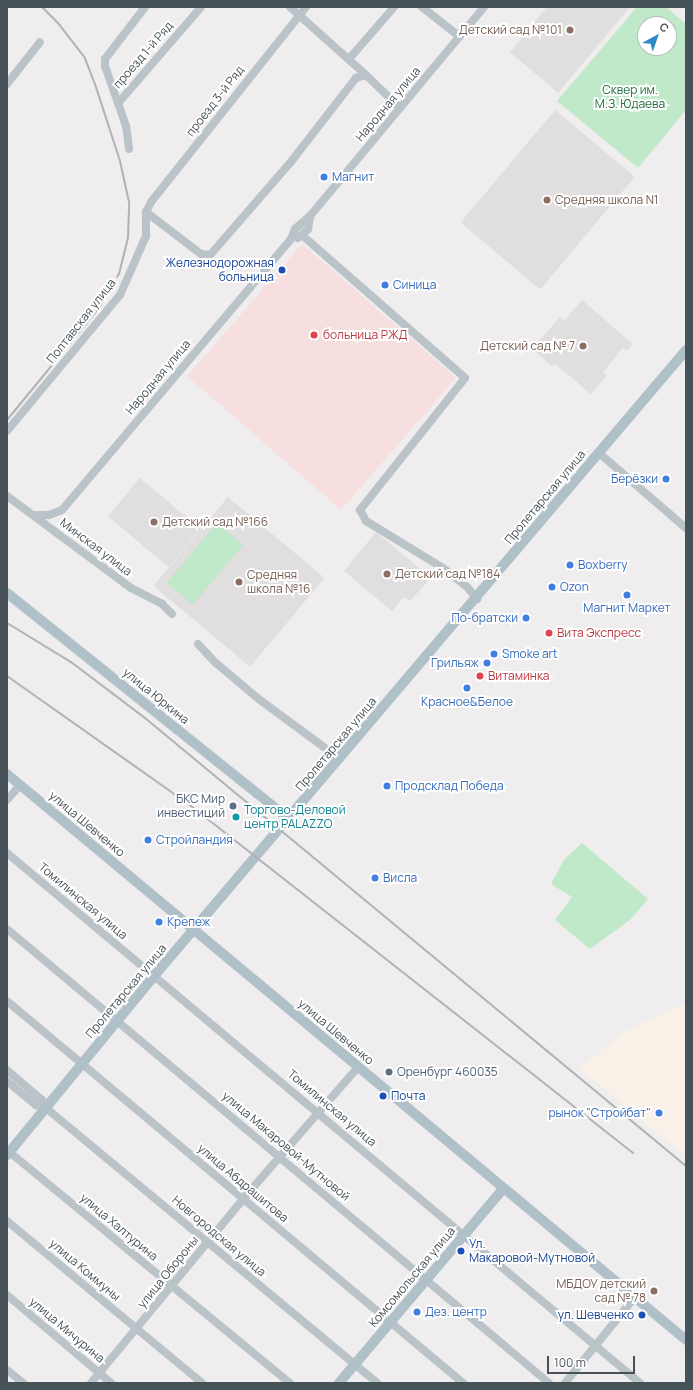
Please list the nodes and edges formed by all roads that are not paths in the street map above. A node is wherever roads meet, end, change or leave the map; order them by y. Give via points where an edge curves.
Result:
1 (145, 7) edge
2 (201, 7) edge
3 (290, 7) edge
4 (306, 7) edge
5 (394, 7) edge
6 (484, 7) edge
7 (425, 8) edge
8 (298, 14) junction
9 (460, 37) junction
10 (40, 42) dead end
11 (348, 59) junction
12 (366, 75) junction
13 (7, 84) edge
14 (120, 101) junction
15 (400, 108) junction
16 (128, 149) dead end
17 (146, 212) junction
18 (310, 216) junction
19 (303, 236) junction
20 (291, 239) junction
21 (686, 350) edge
22 (7, 431) edge
23 (599, 453) junction
24 (7, 496) edge
25 (35, 515) junction
26 (686, 528) edge
27 (7, 593) edge
28 (477, 599) junction
29 (172, 614) dead end
30 (198, 644) dead end
31 (340, 759) junction
32 (7, 774) edge
33 (20, 785) junction
34 (7, 800) edge
35 (289, 819) junction
36 (7, 853) edge
37 (7, 929) edge
38 (194, 930) junction
39 (154, 976) junction
40 (7, 1001) edge
41 (118, 1021) junction
42 (82, 1064) junction
43 (358, 1067) junction
44 (7, 1070) edge
45 (7, 1081) edge
46 (46, 1108) junction
47 (318, 1112) junction
48 (8, 1152) edge
49 (280, 1156) junction
50 (504, 1188) junction
51 (243, 1199) junction
52 (7, 1221) edge
53 (464, 1236) junction
54 (208, 1242) junction
55 (428, 1280) junction
56 (171, 1286) junction
57 (7, 1295) edge
58 (635, 1298) junction
59 (392, 1322) junction
60 (137, 1329) junction
61 (686, 1340) edge
62 (595, 1346) junction
63 (355, 1364) junction
64 (7, 1370) edge
65 (99, 1373) junction
66 (23, 1383) edge
67 (91, 1383) edge
68 (111, 1383) edge
69 (202, 1383) edge
70 (290, 1383) edge
71 (339, 1383) edge
72 (377, 1383) edge
73 (463, 1383) edge
74 (549, 1383) edge
75 (565, 1383) edge
76 (640, 1383) edge

1 - 14 street, проезд 1-й Ряд via 108,53 105,66
2 - 14 street, проезд 1-й Ряд
3 - 8 street
4 - 8 street, проезд 3-й Ряд
5 - 11 street
6 - 9 street, Народная улица
7 - 9 street
8 - 11 street
8 - 17 street, проезд 3-й Ряд
9 - 15 street, Народная улица
10 - 13 street
11 - 12 street
12 - 15 street
12 - 17 street via 356,78 290,163 210,255 201,254
14 - 16 street, проезд 1-й Ряд
15 - 18 street, Народная улица
17 - 22 street, Полтавская улица via 146,236 120,295
18 - 19 street, Народная улица via 308,229
18 - 20 street, Народная улица via 295,229
19 - 20 street
19 - 28 street via 465,378 362,504 360,510 366,521 443,568 467,587
20 - 25 street, Народная улица via 62,510 49,515
21 - 23 main road, Пролетарская улица
23 - 26 street
23 - 28 main road, Пролетарская улица
24 - 25 street, Минская улица
25 - 29 street, Минская улица via 131,588 162,604
27 - 35 main road, улица Юркина
28 - 31 main road, Пролетарская улица
30 - 31 street via 216,663 260,700
31 - 35 main road, Пролетарская улица
32 - 33 main road, улица Шевченко
33 - 34 street
33 - 38 main road, улица Шевченко
35 - 38 main road, Пролетарская улица
36 - 39 street, Томилинская улица
37 - 41 street, улица Макаровой-Мутновой
38 - 39 main road, Пролетарская улица
38 - 43 main road, улица Шевченко
39 - 41 main road, Пролетарская улица
39 - 47 street, Томилинская улица
40 - 42 street, улица Абдрашитова
41 - 42 main road, Пролетарская улица
41 - 49 street, улица Макаровой-Мутновой
42 - 46 main road, Пролетарская улица
42 - 51 street, улица Абдрашитова
43 - 47 street, улица Обороны
43 - 50 main road, улица Шевченко
44 - 46 street, Новгородская улица via 42,1100
45 - 46 street, Новгородская улица via 36,1105
46 - 48 main road, Пролетарская улица
46 - 54 street, Новгородская улица
47 - 49 street, улица Обороны
47 - 53 street, Томилинская улица
48 - 56 street, улица Халтурина
49 - 51 street, улица Обороны
49 - 55 street, улица Макаровой-Мутновой
50 - 53 main road, Комсомольская улица
50 - 58 main road, улица Шевченко
51 - 54 street, улица Обороны
51 - 59 street, улица Абдрашитова
52 - 60 street, улица Коммуны
53 - 55 main road, Комсомольская улица
53 - 62 street, Томилинская улица
54 - 56 street, улица Обороны
54 - 63 street, Новгородская улица
55 - 59 main road, Комсомольская улица
55 - 74 street, улица Макаровой-Мутновой
56 - 60 street, улица Обороны
56 - 70 street, улица Халтурина
57 - 65 street, улица Мичурина
58 - 61 main road, улица Шевченко
58 - 62 street
59 - 63 main road, Комсомольская улица
59 - 73 street, улица Абдрашитова
60 - 65 street, улица Обороны
60 - 69 street, улица Коммуны
62 - 75 street
62 - 76 street, Томилинская улица
63 - 71 main road, Комсомольская улица
63 - 72 street, Новгородская улица
64 - 66 street
65 - 67 street, улица Обороны
65 - 68 street, улица Мичурина

